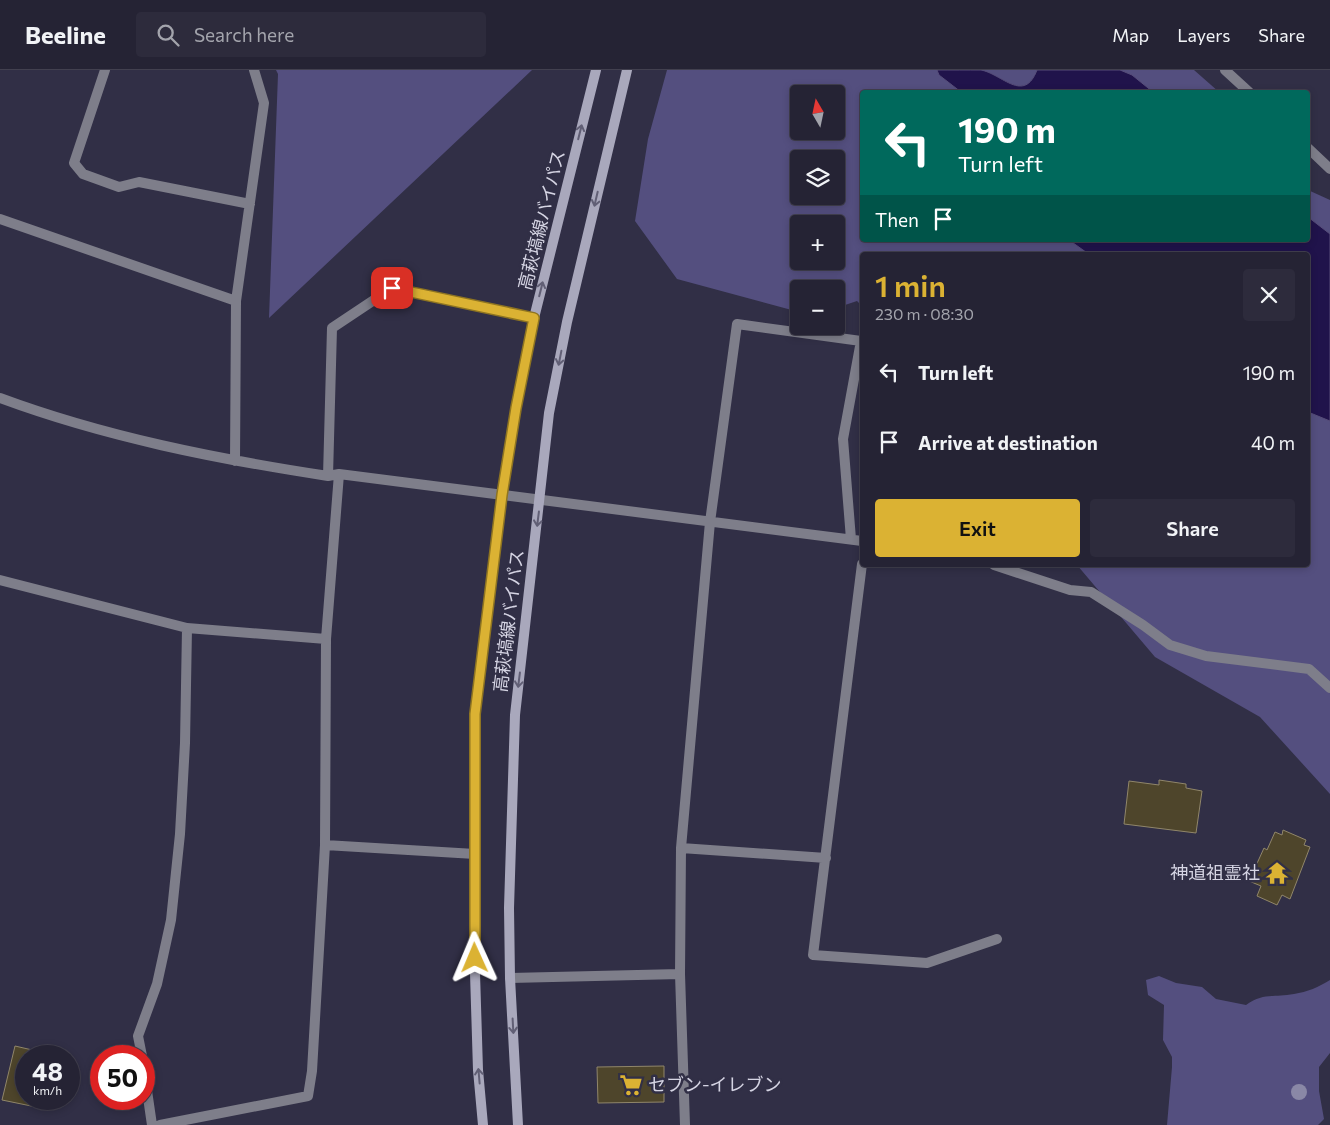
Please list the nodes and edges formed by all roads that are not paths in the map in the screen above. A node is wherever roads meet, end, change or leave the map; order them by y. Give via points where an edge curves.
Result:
1 (105, 70) edge
2 (254, 70) edge
3 (596, 70) edge
4 (627, 70) edge
5 (1225, 70) edge
6 (1247, 90) edge
7 (1310, 150) edge
8 (1330, 169) edge
9 (250, 204) junction
10 (0, 219) edge
11 (236, 301) junction
12 (534, 318) junction
13 (860, 341) edge
14 (860, 346) edge
15 (0, 398) edge
16 (235, 461) junction
17 (339, 474) junction
18 (328, 476) junction
19 (502, 495) junction
20 (540, 500) junction
21 (710, 522) junction
22 (851, 539) junction
23 (860, 541) edge
24 (862, 567) edge
25 (1000, 567) edge
26 (0, 580) edge
27 (187, 628) junction
28 (326, 639) junction
29 (1330, 688) edge
30 (325, 845) junction
31 (681, 848) junction
32 (475, 854) junction
33 (826, 858) junction
34 (997, 939) dead end
35 (680, 974) junction
36 (510, 978) junction
37 (140, 1045) edge
38 (150, 1110) edge
39 (152, 1125) edge
40 (160, 1125) edge
41 (483, 1125) edge
42 (518, 1125) edge
43 (685, 1125) edge

1 - 9 street via 74,163 83,174 119,187 138,182
2 - 9 street via 264,103
12 -> 3 main road, 高萩塙線バイパス
4 -> 20 main road, 高萩塙線バイパス via 567,322 549,413
5 - 6 street
7 - 8 street
9 - 11 street
10 - 11 street
11 - 16 street
12 - 18 street via 392,288 332,328
12 - 19 main road, 高萩塙線バイパス
13 - 21 street via 737,324
14 - 22 street via 843,439
15 - 16 street via 51,417
16 - 18 street
17 - 18 street
17 - 19 street
17 - 28 street
19 - 20 street
19 - 32 main road, 高萩塙線バイパス via 475,714
20 - 21 street
20 -> 36 main road, 高萩塙線バイパス via 515,714
21 - 22 street
21 - 31 street
22 - 23 street
24 - 33 street
25 - 29 street via 1070,590 1091,592 1170,645 1206,656 1309,669
26 - 27 street
27 - 28 street
27 - 37 street via 185,743 171,920 157,984 138,1036
28 - 30 street
30 - 32 street
30 - 40 street via 308,1096
31 - 33 street
31 - 35 street
41 -> 32 main road, 高萩塙線バイパス via 478,1070
33 - 34 street via 813,955 927,963
35 - 36 street
35 - 43 street
36 -> 42 main road, 高萩塙線バイパス
38 - 39 street

